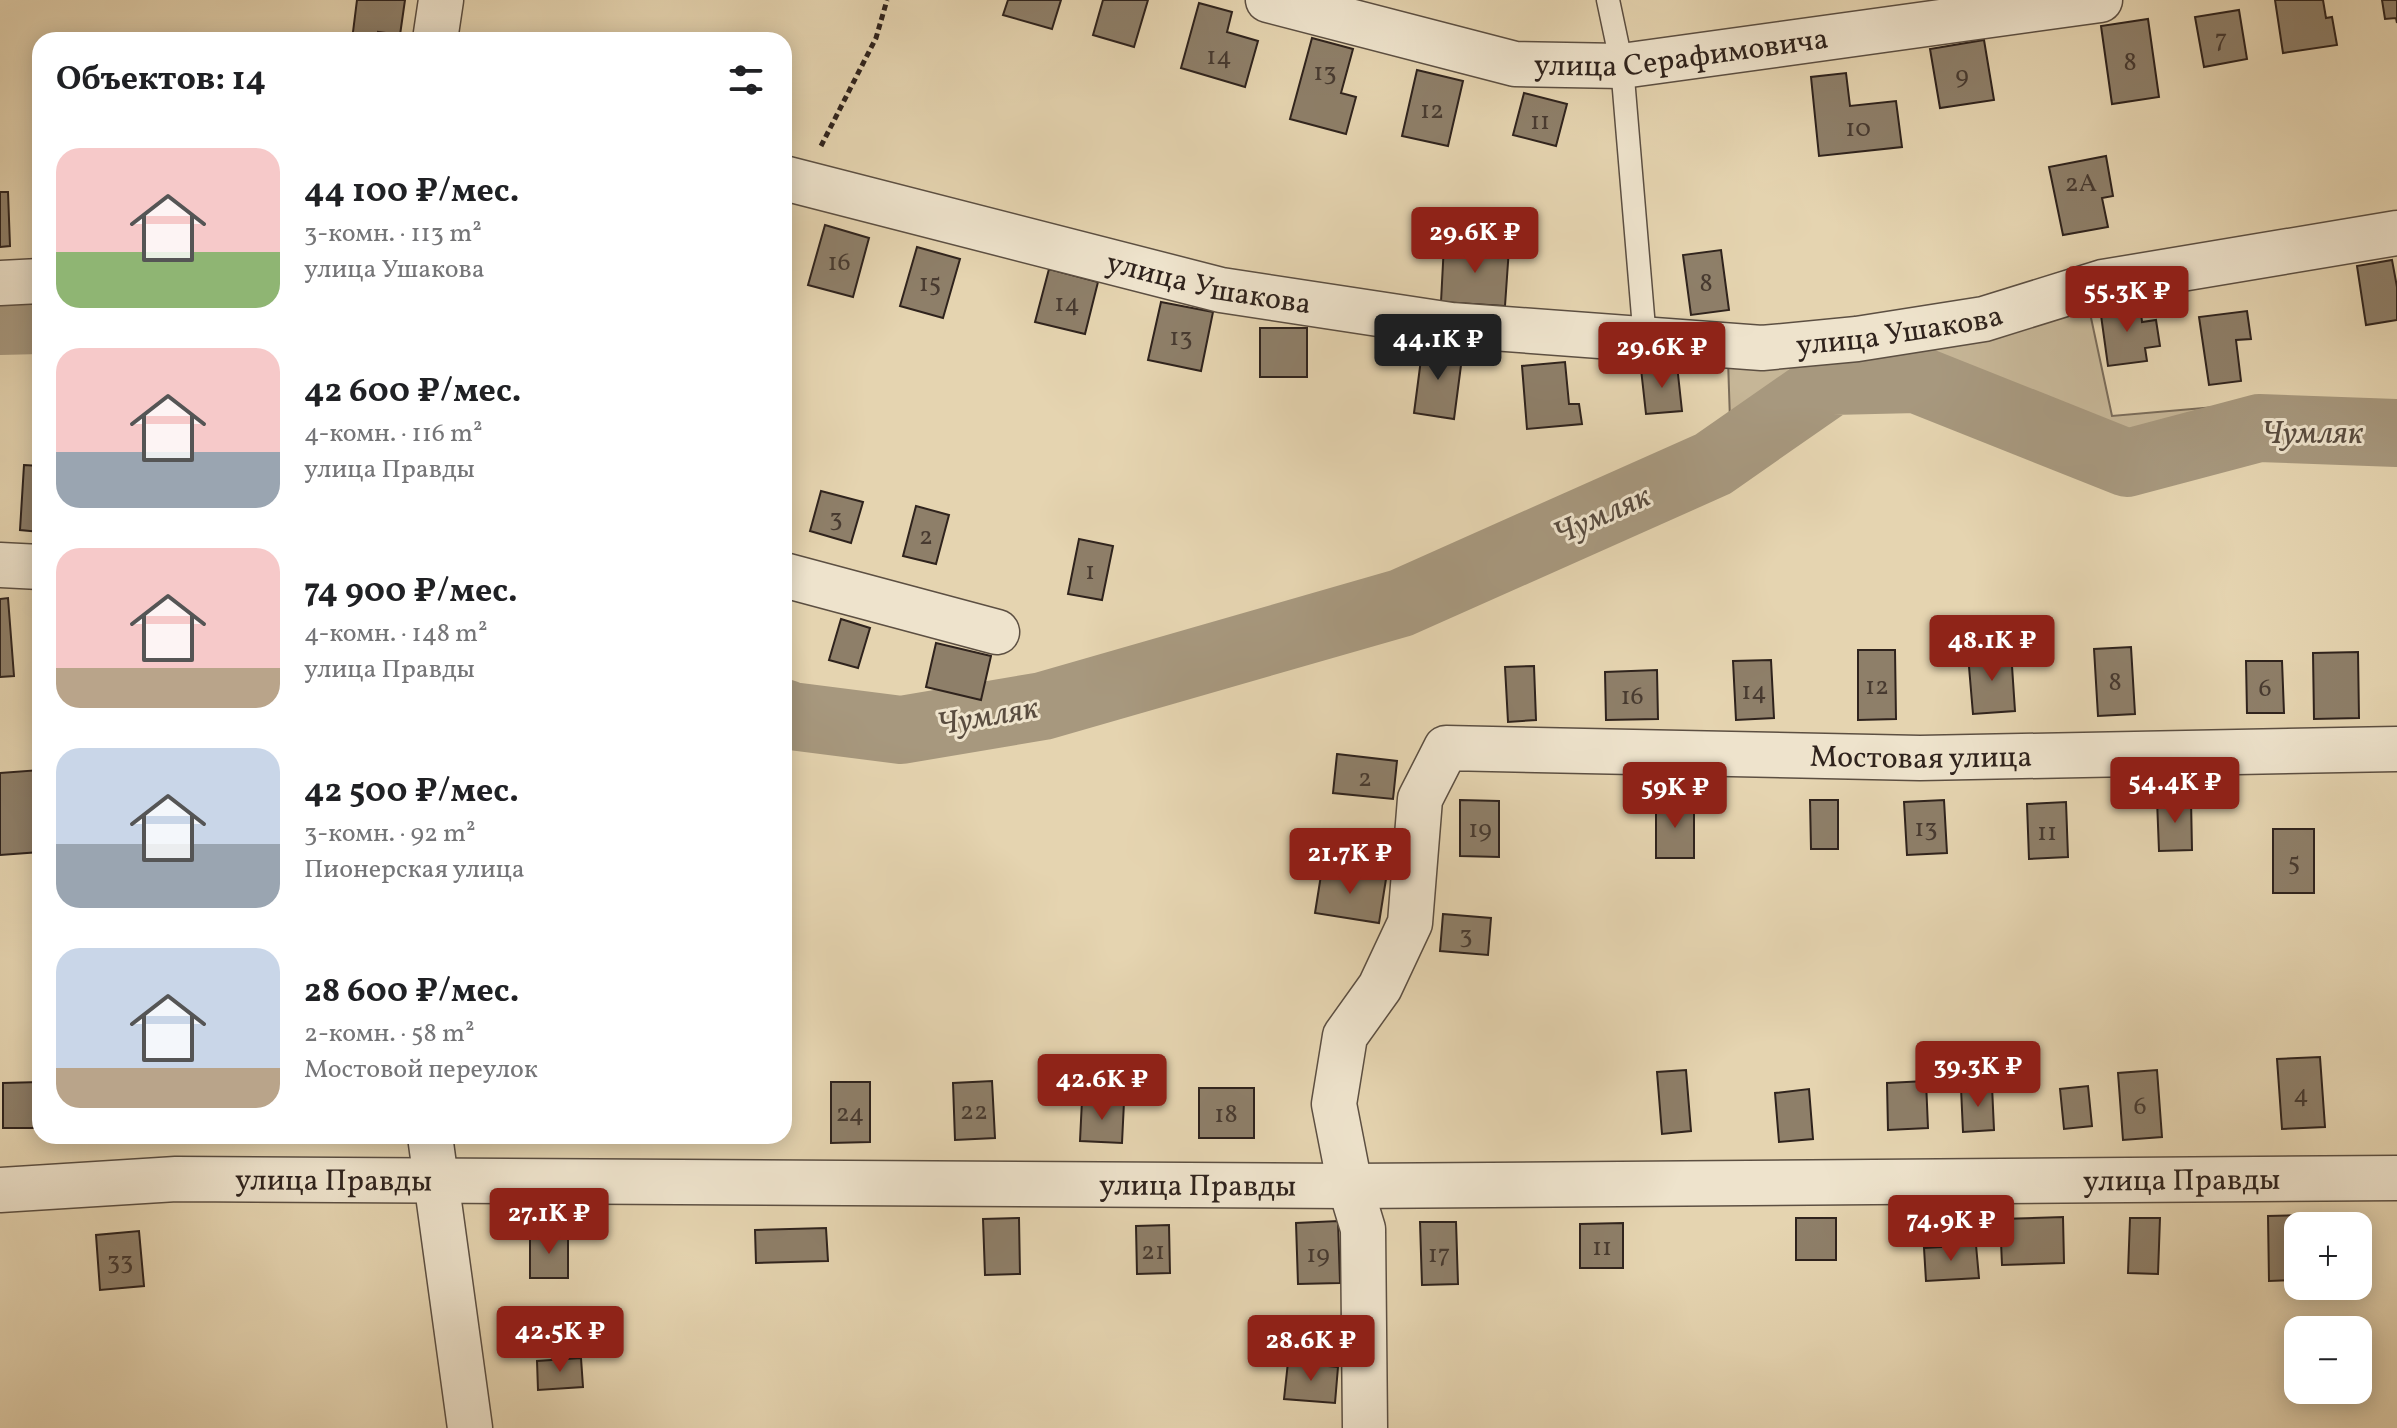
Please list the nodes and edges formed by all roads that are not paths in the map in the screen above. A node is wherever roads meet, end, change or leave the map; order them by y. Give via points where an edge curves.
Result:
1 (441, 0) edge
2 (1268, 0) edge
3 (1608, 0) edge
4 (2100, 0) edge
5 (436, 32) edge
6 (1622, 66) junction
7 (793, 180) edge
8 (2397, 233) edge
9 (32, 281) edge
10 (0, 283) edge
11 (1645, 340) junction
12 (0, 565) edge
13 (32, 567) edge
14 (792, 577) edge
15 (997, 632) dead end
16 (2397, 749) edge
17 (431, 1144) edge
18 (2397, 1178) edge
19 (436, 1181) junction
20 (1350, 1186) junction
21 (0, 1190) edge
22 (470, 1428) edge
23 (1365, 1428) edge

1 - 5 street
2 - 6 street, улица Серафимовича via 1515,64
3 - 6 lane
4 - 6 street, улица Серафимовича
6 - 11 lane
7 - 11 street, улица Ушакова via 1221,290 1451,325
8 - 11 street, улица Ушакова via 2103,282 1984,319 1857,339 1762,348
9 - 10 street
12 - 13 street
14 - 15 street
16 - 20 street, Мостовая улица via 1920,758 1446,748 1420,799 1410,923 1380,987 1345,1036 1334,1104
17 - 19 street
18 - 20 street, улица Правды
19 - 20 street, улица Правды
19 - 21 street, улица Правды via 176,1179
19 - 22 street
20 - 23 street via 1363,1229

